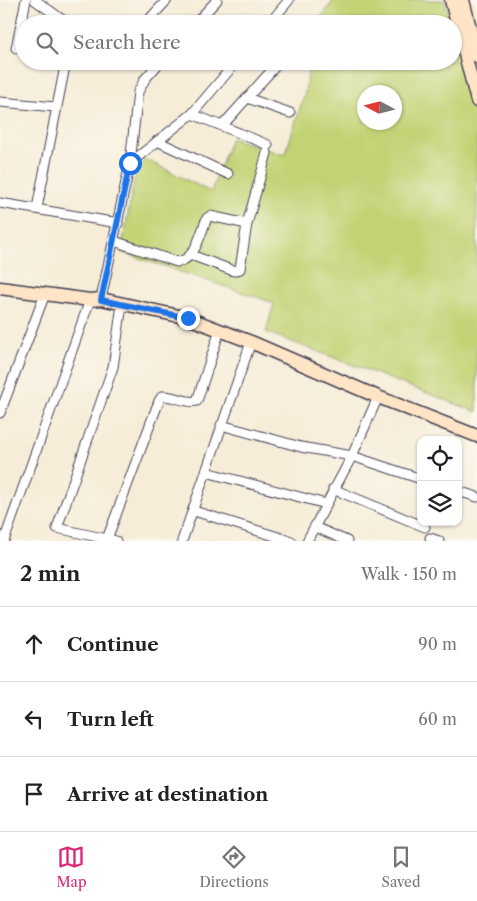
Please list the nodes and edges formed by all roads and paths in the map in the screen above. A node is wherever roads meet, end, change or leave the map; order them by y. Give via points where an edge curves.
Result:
1 (26, 0) edge
2 (35, 0) edge
3 (167, 0) edge
4 (217, 0) edge
5 (289, 0) edge
6 (451, 0) edge
7 (463, 0) edge
8 (23, 15) edge
9 (56, 15) edge
10 (153, 15) edge
11 (203, 15) edge
12 (276, 15) edge
13 (455, 15) edge
14 (462, 43) edge
15 (477, 56) edge
16 (64, 70) edge
17 (153, 70) edge
18 (229, 70) edge
19 (272, 70) edge
20 (247, 98) junction
21 (477, 101) edge
22 (0, 102) edge
23 (56, 107) junction
24 (290, 113) dead end
25 (192, 114) junction
26 (222, 126) junction
27 (157, 141) junction
28 (130, 163) junction
29 (228, 174) dead end
30 (0, 203) edge
31 (37, 208) junction
32 (118, 223) junction
33 (247, 224) junction
34 (114, 241) junction
35 (191, 256) junction
36 (0, 288) edge
37 (45, 294) junction
38 (95, 300) junction
39 (122, 305) junction
40 (220, 330) junction
41 (251, 342) junction
42 (378, 397) junction
43 (0, 413) edge
44 (221, 425) junction
45 (477, 436) edge
46 (352, 456) junction
47 (206, 472) junction
48 (417, 478) edge
49 (333, 489) junction
50 (462, 492) edge
51 (477, 497) edge
52 (326, 504) junction
53 (194, 511) junction
54 (315, 527) junction
55 (425, 527) dead end
56 (430, 538) dead end
57 (111, 540) edge
58 (4, 541) edge
59 (182, 541) edge
60 (291, 541) edge
61 (307, 541) edge
62 (347, 541) edge
63 (440, 541) edge

1 - 8 street
2 - 9 street
3 - 10 street
4 - 11 street
5 - 12 street
6 - 13 street
7 - 15 street
14 - 21 street
16 - 23 street
17 - 28 street via 138,92
18 - 25 street
19 - 20 street
20 - 24 street
20 - 26 street
22 - 23 street
23 - 31 street
25 - 26 street
25 - 27 street
26 - 33 street via 268,149
27 - 28 street
27 - 29 street
28 - 32 street
30 - 31 street
31 - 32 street
32 - 34 street
33 - 35 street via 210,216
33 - 35 street via 238,271
34 - 35 street via 169,261 186,261
34 - 38 street
36 - 37 street
37 - 38 street
37 - 43 street
38 - 39 street
38 - 58 street
39 - 40 street via 188,318
39 - 57 street via 112,367 57,528
40 - 41 street
40 - 57 street via 197,401 167,395 158,401
41 - 42 street
41 - 44 street
42 - 45 street
42 - 46 street
44 - 46 street via 301,447
44 - 47 street
46 - 48 street
46 - 49 street
47 - 52 street
47 - 53 street
49 - 52 street
49 - 55 street
50 - 51 street
52 - 54 street
53 - 59 street
53 - 60 street
54 - 61 street
54 - 62 street
56 - 63 street

